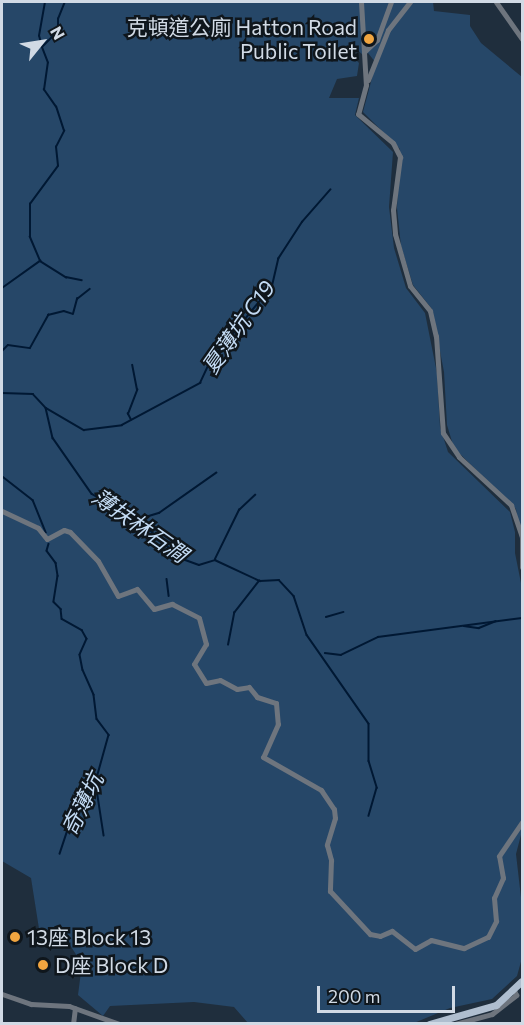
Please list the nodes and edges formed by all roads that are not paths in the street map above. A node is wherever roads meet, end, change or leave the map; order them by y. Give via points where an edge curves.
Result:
1 (361, 2) edge
2 (391, 2) edge
3 (410, 2) edge
4 (496, 2) edge
5 (522, 39) edge
6 (364, 52) junction
7 (366, 85) junction
8 (2, 511) edge
9 (522, 567) edge
10 (522, 822) edge
11 (522, 981) edge
12 (514, 990) junction
13 (2, 994) edge
14 (75, 1008) junction
15 (73, 1023) edge
16 (119, 1023) edge
17 (429, 1023) edge
18 (455, 1023) edge

1 - 6 street
2 - 6 street via 377,40
3 - 7 street via 389,28
4 - 5 street
6 - 7 street
7 - 9 street via 359,117 392,142 400,157 393,210 395,234 410,286 430,311 436,336 443,433 459,458 511,505 522,537
8 - 10 street via 38,528 48,539 68,531 98,561 118,596 136,589 154,609 172,604 199,618 206,644 194,664 206,683 220,680 237,689 249,687 257,697 276,703 278,723 263,757 322,791 334,809 327,845 331,860 330,891 372,934 392,931 414,948 430,940 448,947 466,947 488,938 496,921 494,898 503,878 499,856
11 - 12 main road
12 - 17 main road via 496,1005
12 - 18 street via 516,995 492,1014
13 - 14 street via 31,1005
14 - 15 street
14 - 16 street

